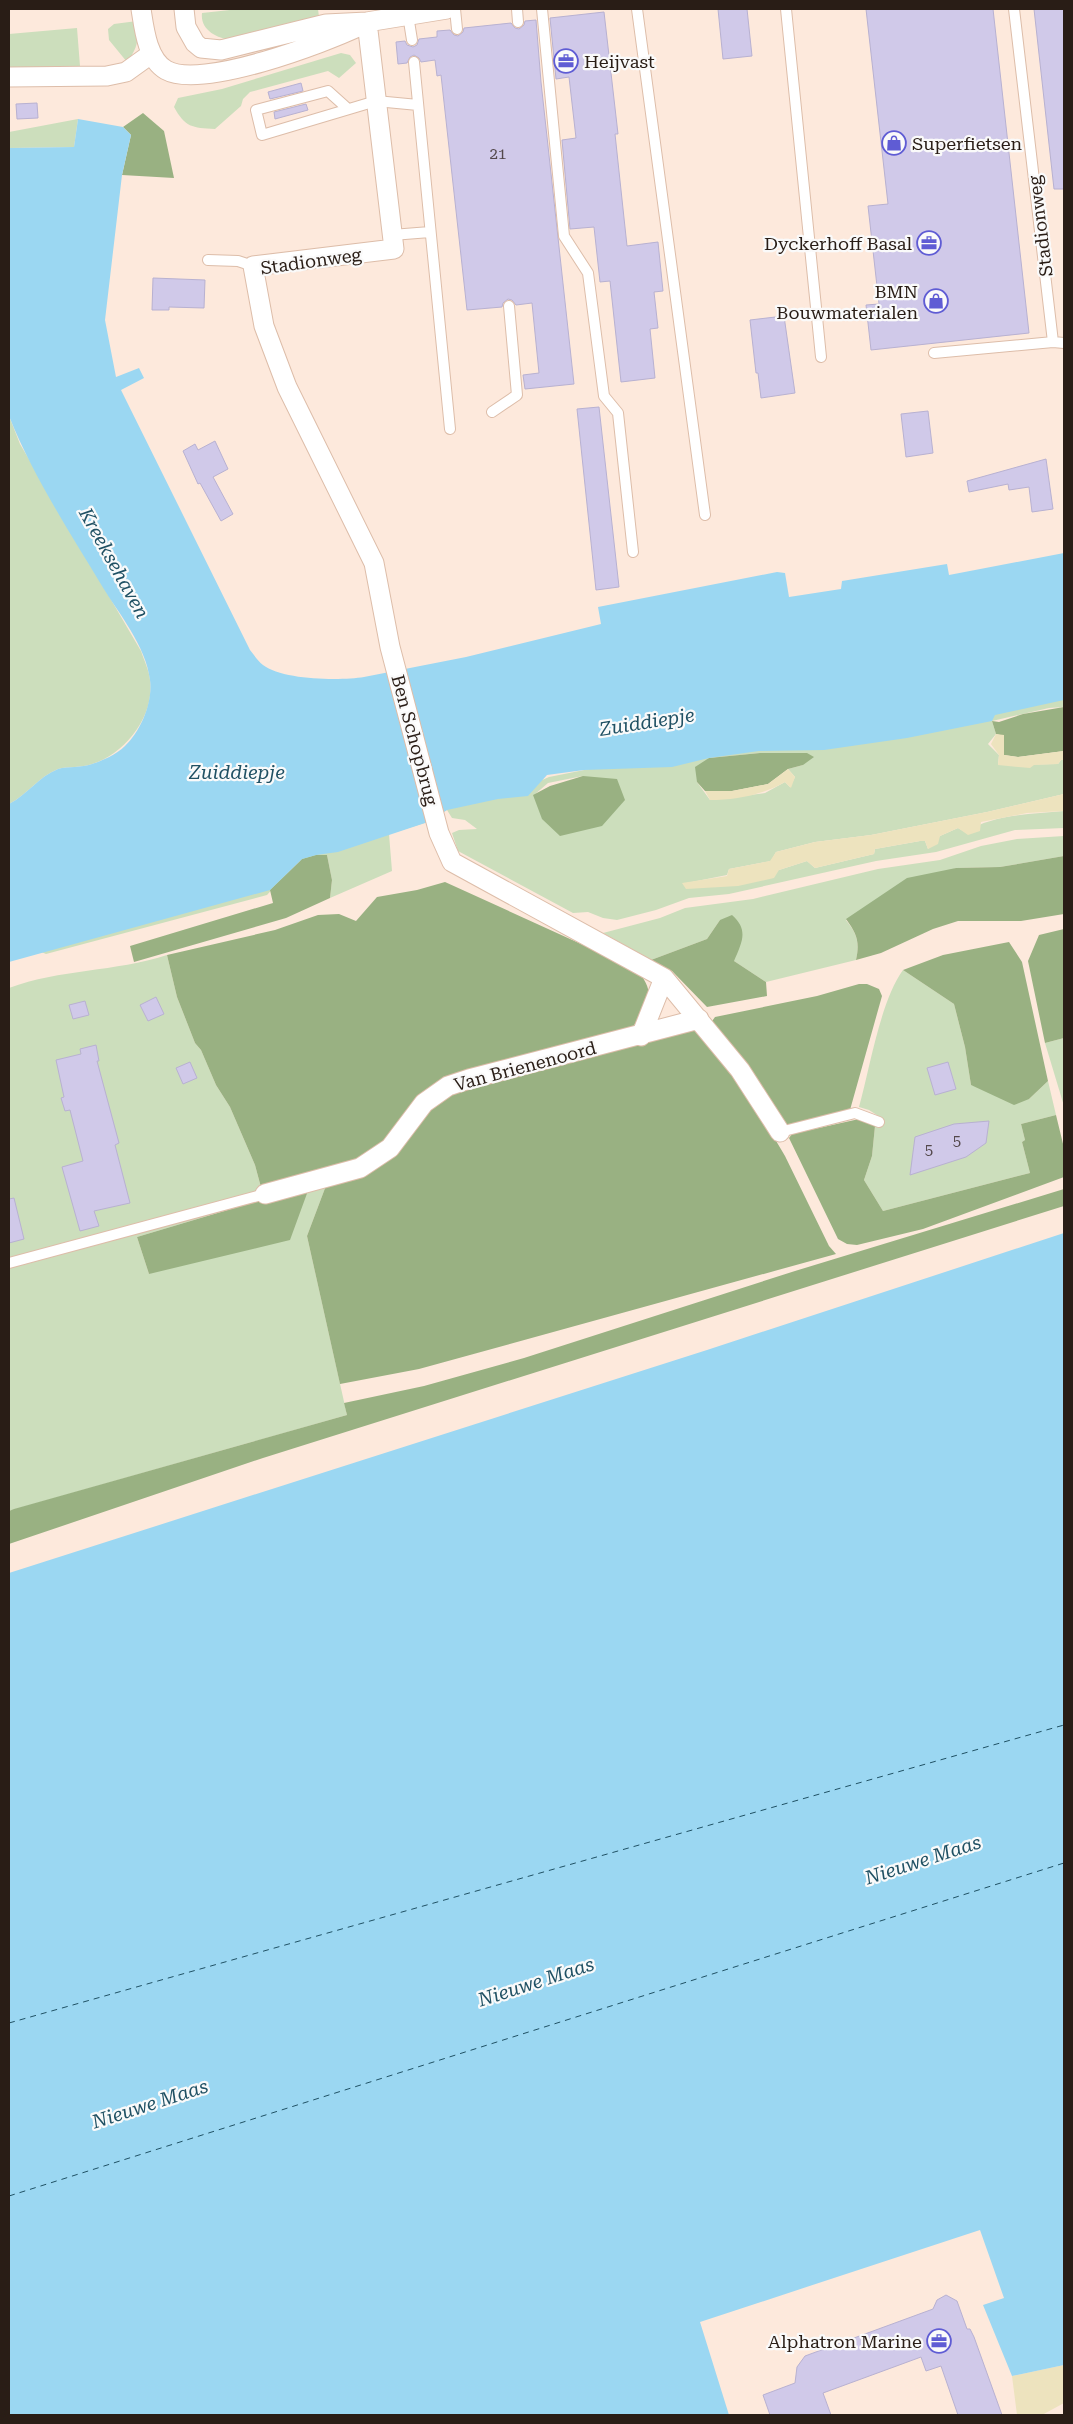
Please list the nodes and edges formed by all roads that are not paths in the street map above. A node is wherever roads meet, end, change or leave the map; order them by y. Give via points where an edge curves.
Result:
1 (141, 9) edge
2 (184, 9) edge
3 (447, 9) edge
4 (455, 9) edge
5 (517, 9) edge
6 (542, 9) edge
7 (637, 9) edge
8 (786, 9) edge
9 (1014, 9) edge
10 (408, 15) junction
11 (367, 22) junction
12 (518, 22) dead end
13 (457, 29) dead end
14 (412, 40) dead end
15 (151, 54) junction
16 (414, 62) dead end
17 (9, 77) edge
18 (376, 101) junction
19 (418, 105) junction
20 (348, 109) junction
21 (430, 232) junction
22 (392, 235) junction
23 (208, 260) dead end
24 (253, 266) junction
25 (509, 306) dead end
26 (1053, 342) junction
27 (1064, 343) edge
28 (934, 353) dead end
29 (821, 357) dead end
30 (492, 412) dead end
31 (450, 429) dead end
32 (705, 515) dead end
33 (633, 552) dead end
34 (390, 647) joint
35 (664, 978) junction
36 (699, 1019) junction
37 (641, 1036) junction
38 (879, 1122) dead end
39 (780, 1132) joint
40 (265, 1194) joint
41 (9, 1263) edge

1 - 15 street
2 - 11 street via 186,27 191,36 201,48 209,50 246,45 326,24
3 - 10 street
4 - 13 lane
5 - 12 lane
6 - 33 lane via 564,236 588,273 604,396 618,413
7 - 32 lane
8 - 29 lane
9 - 26 lane, Stadionweg
10 - 11 street
10 - 14 lane
11 - 15 street via 331,39 248,66 211,74 188,75 167,71
11 - 18 street
15 - 17 street via 126,72 107,76
16 - 19 lane
18 - 19 lane
18 - 20 lane
18 - 22 street
19 - 21 lane
20 - 20 lane via 262,135 256,110 328,92
21 - 22 lane
21 - 31 lane
22 - 24 street, Stadionweg via 394,249
23 - 24 lane
24 - 34 street, Stadionweg via 264,326 287,387 374,563
25 - 30 lane via 517,395
26 - 27 lane
26 - 28 lane
34 - 35 street, Ben Schopbrug via 440,833 452,862
35 - 36 street
35 - 37 street
36 - 37 street, Van Brienenoord
36 - 39 street via 740,1070
37 - 40 street, Van Brienenoord via 448,1086 424,1103 390,1148 360,1168
38 - 39 lane via 854,1113
40 - 41 lane

